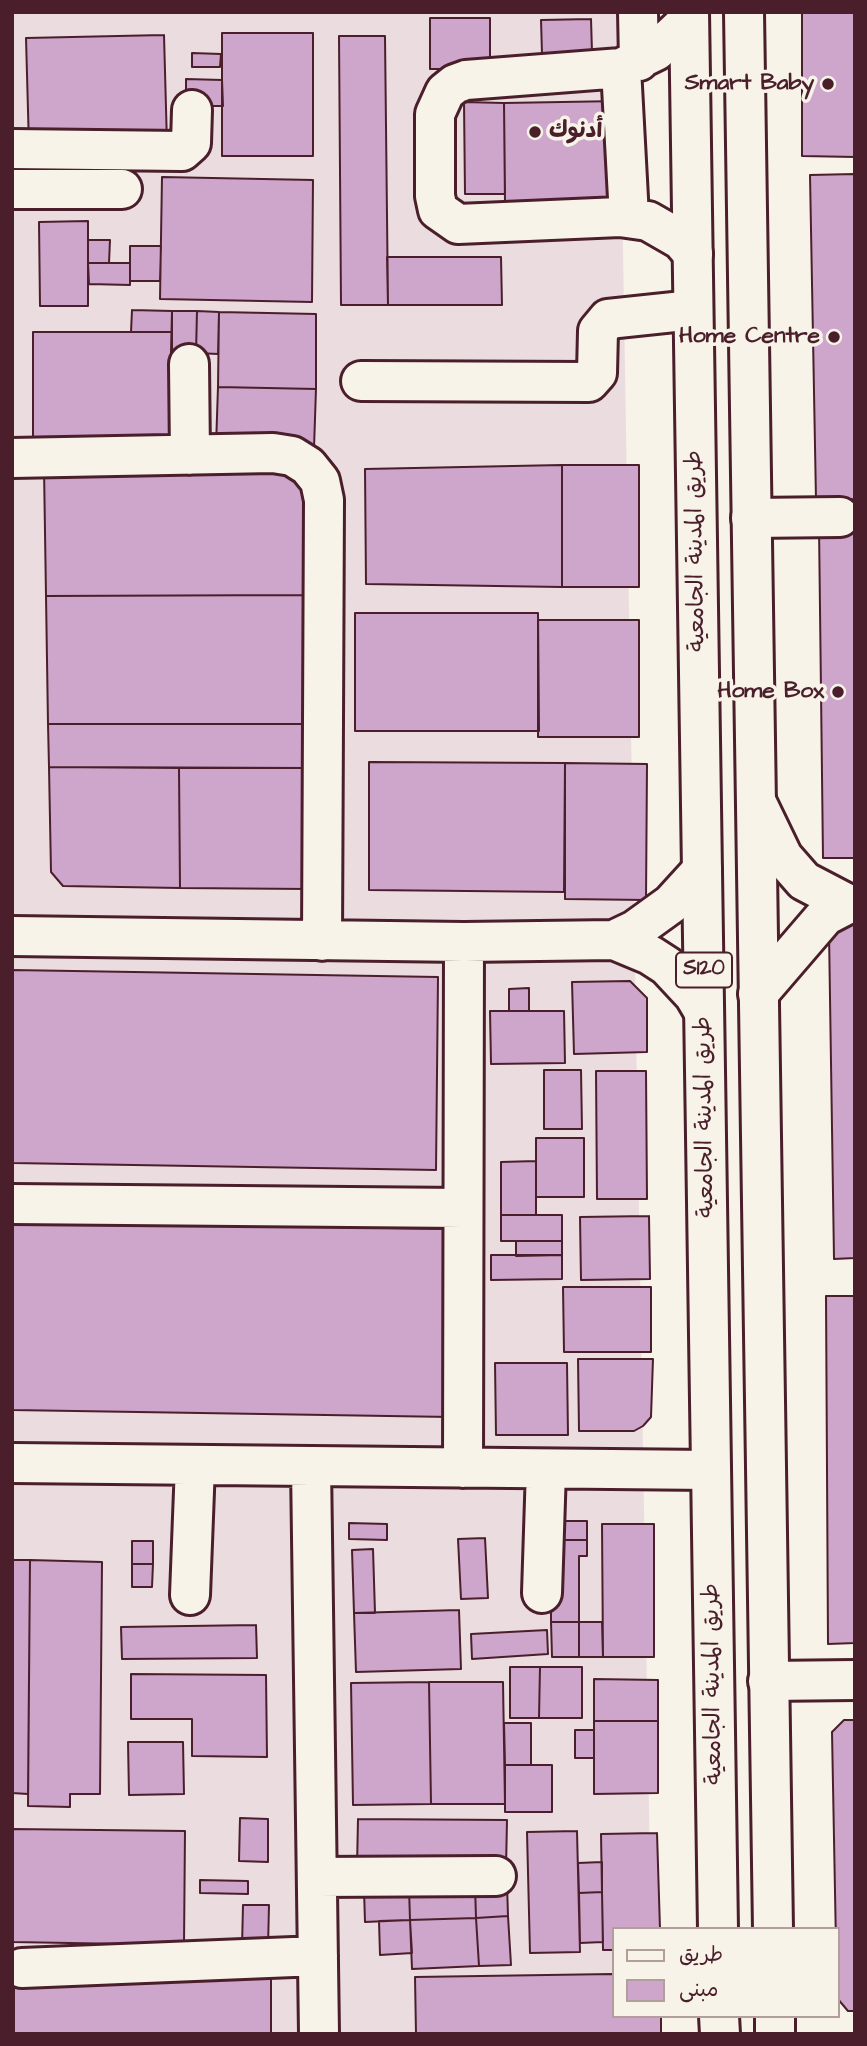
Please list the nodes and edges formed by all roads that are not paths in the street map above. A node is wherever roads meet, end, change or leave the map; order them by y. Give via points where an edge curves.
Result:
1 (638, 12) edge
2 (744, 12) edge
3 (689, 16) edge
4 (630, 65) junction
5 (192, 110) dead end
6 (12, 149) edge
7 (12, 189) edge
8 (122, 189) dead end
9 (629, 217) junction
10 (693, 254) junction
11 (693, 310) junction
12 (189, 363) dead end
13 (361, 381) dead end
14 (190, 455) junction
15 (12, 458) edge
16 (840, 517) dead end
17 (751, 518) junction
18 (756, 801) junction
19 (702, 870) junction
20 (851, 904) edge
21 (12, 936) edge
22 (614, 940) junction
23 (322, 941) junction
24 (464, 942) junction
25 (758, 994) junction
26 (704, 1012) junction
27 (12, 1204) edge
28 (463, 1208) junction
29 (12, 1462) edge
30 (195, 1465) junction
31 (311, 1466) junction
32 (463, 1468) junction
33 (546, 1469) junction
34 (710, 1470) junction
35 (542, 1593) dead end
36 (190, 1595) dead end
37 (855, 1680) edge
38 (768, 1681) junction
39 (496, 1876) dead end
40 (317, 1877) junction
41 (718, 1927) edge
42 (773, 1927) edge
43 (318, 1956) junction
44 (22, 1968) dead end
45 (779, 2018) edge
46 (319, 2034) edge
47 (800, 2034) edge

1 - 4 main road
2 - 17 main road, S120
3 - 4 main road via 656,51
3 - 10 main road, طريق المدينة الجامعية / S120
4 - 9 main road
4 - 9 main road via 466,80 445,92 435,114 435,196 438,210 458,224
5 - 6 main road via 191,143 182,151
7 - 8 main road
9 - 10 main road via 665,229
10 - 11 main road, طريق المدينة الجامعية / S120
11 - 13 main road via 608,319 598,331 597,373 589,382
11 - 19 main road, طريق المدينة الجامعية / S120
12 - 14 main road
14 - 15 main road
14 - 23 main road via 292,456 320,481 324,500
16 - 17 main road
17 - 18 main road, S120
18 - 20 main road via 783,857 804,881
18 - 25 main road, S120
19 - 22 main road via 663,911
19 - 26 main road, طريق المدينة الجامعية / S120
20 - 25 main road via 825,916
21 - 23 main road
22 - 24 main road
22 - 26 main road via 667,966
23 - 24 main road
24 - 28 main road
25 - 38 main road, S120
26 - 34 main road, طريق المدينة الجامعية / S120
27 - 28 main road
28 - 32 main road
29 - 30 main road
30 - 31 main road
30 - 36 main road
31 - 32 main road
31 - 40 main road
32 - 33 main road
33 - 34 main road
33 - 35 main road
34 - 41 main road, طريق المدينة الجامعية / S120
37 - 38 main road
38 - 42 main road, S120
39 - 40 main road
40 - 43 main road
43 - 44 main road
43 - 46 main road
45 - 47 main road

